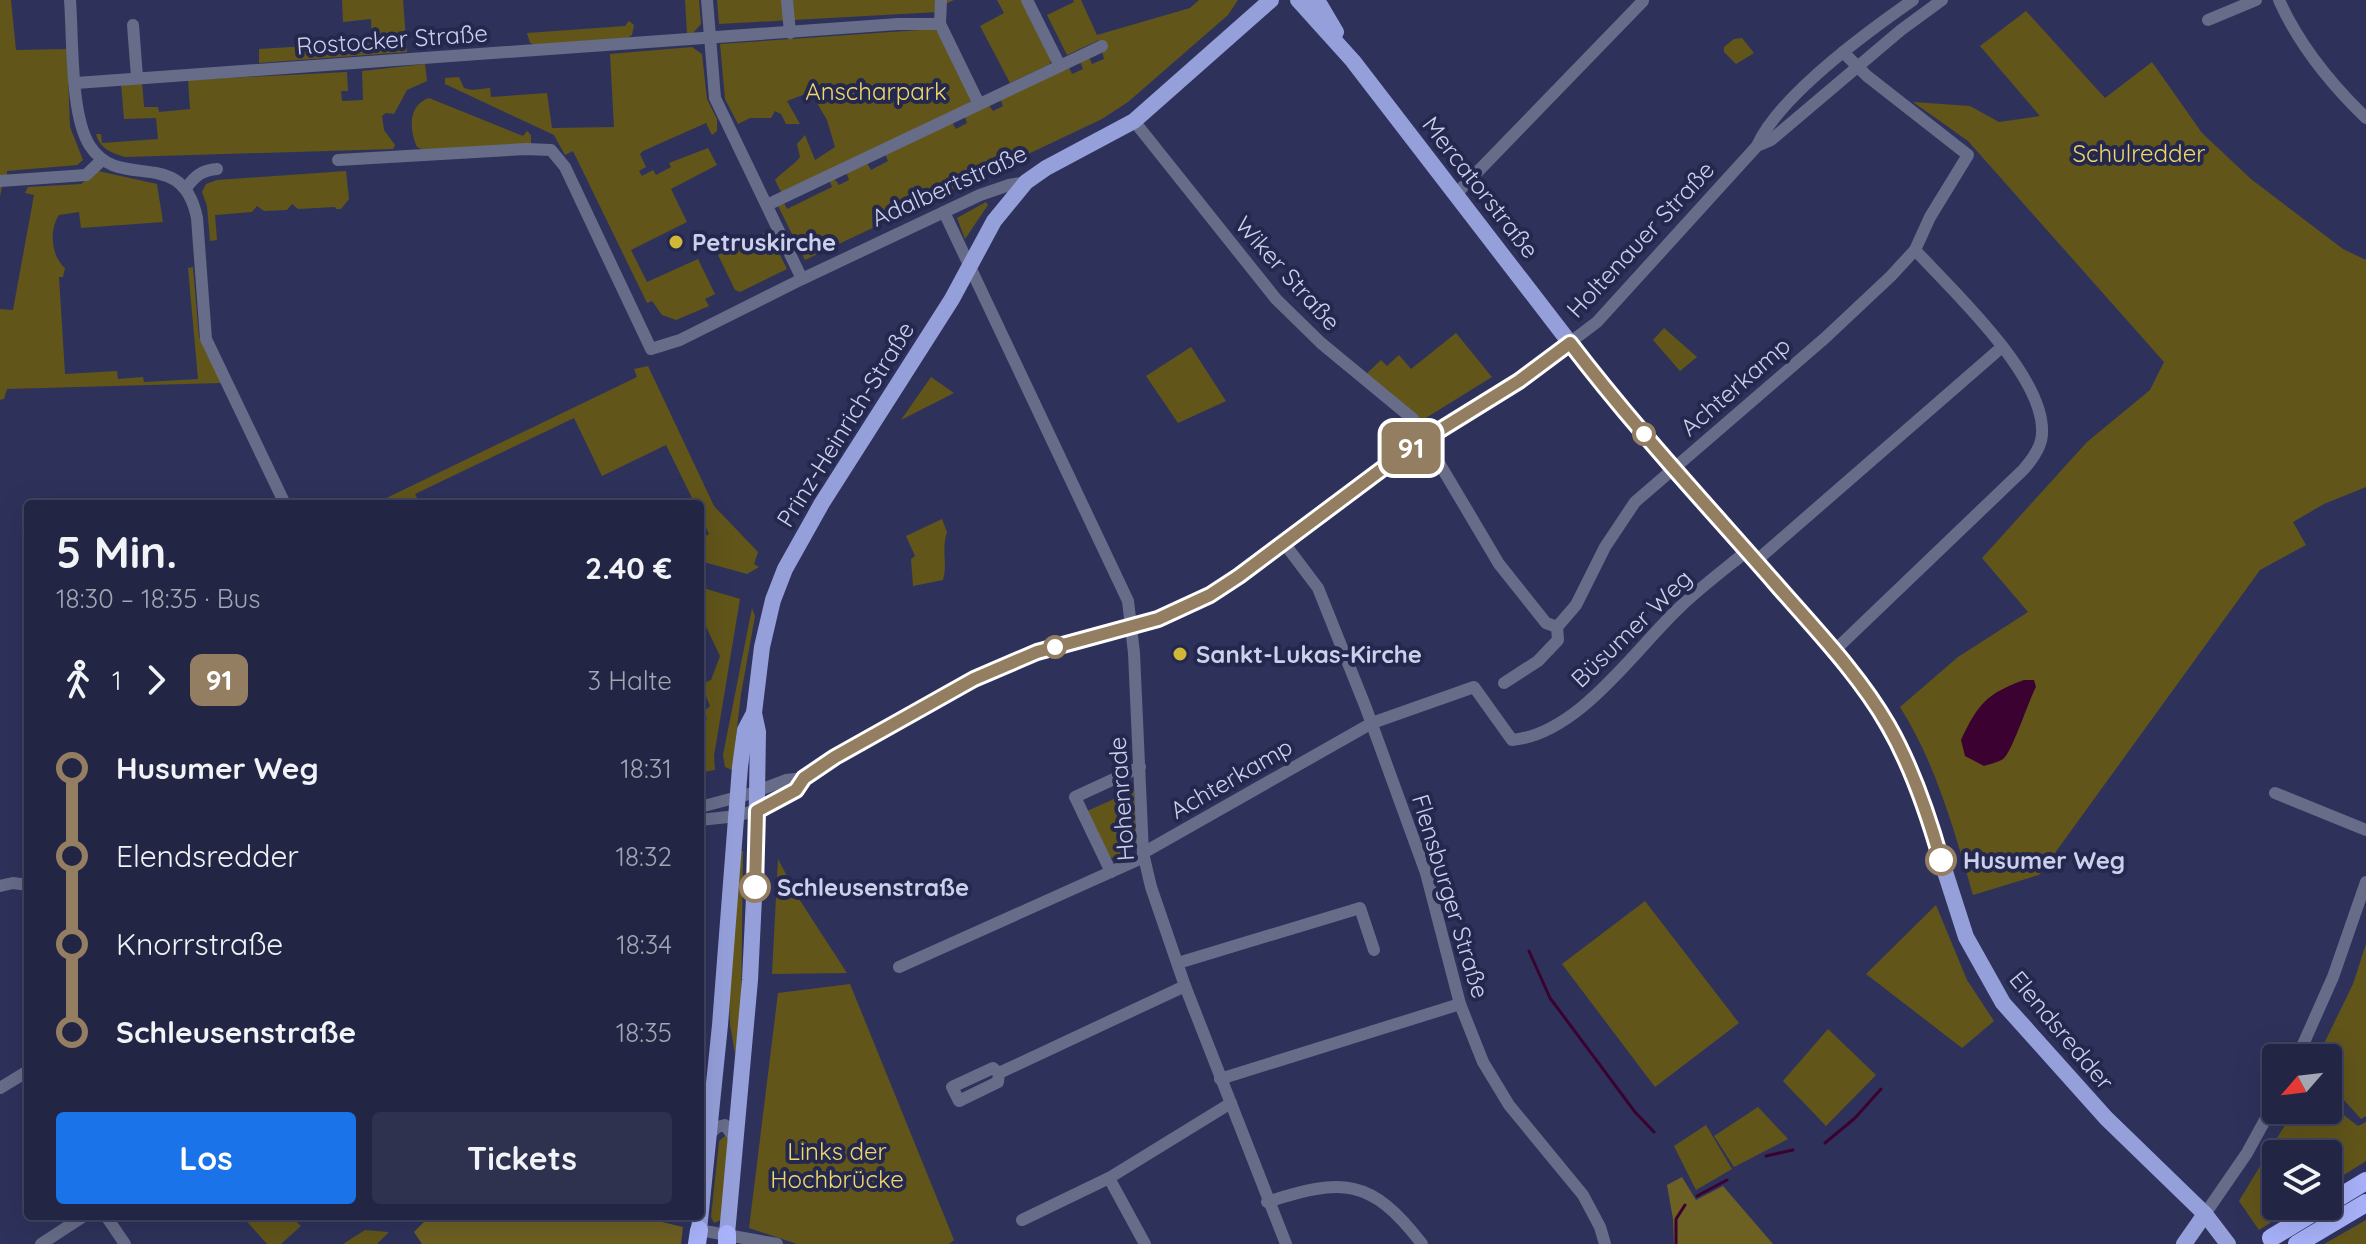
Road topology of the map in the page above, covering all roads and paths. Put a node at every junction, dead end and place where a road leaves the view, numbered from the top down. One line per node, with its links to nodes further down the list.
1 (70, 0): 26 (street)
2 (707, 0): 19 (street)
3 (787, 0): 18 (street)
4 (955, 0): 14 (street)
5 (1027, 0): 23 (street)
6 (1271, 0): 29 (main road, Adalbertstraße)
7 (1298, 0): 22 (main road, Mercatorstraße)
8 (1317, 0): 22 (main road, Mercatorstraße)
9 (1913, 0): 21 (street, Holtenauer Straße)
10 (1942, 0): 24 (street, Holtenauer Straße)
11 (2256, 0): 15 (street)
12 (2279, 0): 28 (street)
13 (1643, 1): 37 (street)
14 (941, 3): 16 (street)
15 (2208, 20)
16 (940, 24): 18 (street, Rostocker Straße); 27 (street)
17 (133, 25): 25 (street)
18 (790, 33): 19 (street, Rostocker Straße)
19 (710, 38): 25 (street, Rostocker Straße); 39 (street)
20 (1102, 46): 23 (street)
21 (1843, 52): 24 (street); 30 (street, Holtenauer Straße)
22 (1353, 61): 37 (main road, Mercatorstraße)
23 (1060, 66): 27 (street)
24 (1856, 67): 30 (street, Holtenauer Straße); 41 (street, Achterkamp)
25 (137, 77): 26 (street, Rostocker Straße)
26 (76, 83): 31 (street)
27 (979, 104): 39 (street)
28 (2366, 118)
29 (1134, 121): 35 (main road, Adalbertstraße); 46 (street, Wiker Straße)
30 (1757, 146): 44 (street, Holtenauer Straße)
31 (102, 160): 34 (street); 36 (street)
32 (338, 160): 43 (street, Adalbertstraße)
33 (217, 169): 36 (street)
34 (2, 181): 38 (street)
35 (1026, 182): 40 (street, Adalbertstraße); 42 (main road, Prinz-Heinrich-Straße)
36 (187, 187): 48 (street)
37 (1456, 194): 44 (main road, Mercatorstraße)
38 (0, 197)
39 (767, 205): 43 (street)
40 (944, 212): 42 (street, Hohenrade); 43 (street, Adalbertstraße)
41 (1915, 250): 45 (street); 47 (street, Achterkamp)
42 (969, 264): 51 (street, Hohenrade); 56 (main road, Prinz-Heinrich-Straße)
43 (802, 279)
44 (1570, 343): 46 (street, Holtenauer Straße); 47 (main road, Elendsredder)
45 (2002, 347): 50 (street, Büsumer Weg); 53 (street)
46 (1425, 438): 49 (street, Holtenauer Straße); 52 (street, Wiker Straße)
47 (1672, 468): 50 (main road, Elendsredder); 52 (street, Achterkamp)
48 (283, 500)
49 (1284, 543): 51 (street, Holtenauer Straße); 57 (street, Flensburger Straße)
50 (1752, 556): 53 (main road, Elendsredder); 55 (street, Büsumer Weg)
51 (1131, 627): 58 (street, Hohenrade); 59 (street, Holtenauer Straße)
52 (1557, 627): 54 (street, Achterkamp)
53 (1834, 651): 93 (main road, Elendsredder)
54 (1504, 683)
55 (1474, 687): 57 (street, Achterkamp)
56 (754, 713): 60 (main road, Prinz-Heinrich-Straße); 62 (main road, Prinz-Heinrich-Straße)
57 (1372, 723): 68 (street, Achterkamp); 77 (street, Flensburger Straße)
58 (1140, 767): 68 (street, Hohenrade); 69 (street)
59 (804, 778): 60 (street, Holtenauer Straße); 64 (street, Holtenauer Straße)
60 (757, 791): 62 (street, Holtenauer Straße); 64 (main road, Prinz-Heinrich-Straße)
61 (2275, 793): 67 (street)
62 (738, 797): 63 (street); 65 (main road, Prinz-Heinrich-Straße)
63 (704, 806)
64 (757, 811): 65 (street, Holtenauer Straße); 86 (main road, Prinz-Heinrich-Straße)
65 (737, 816): 66 (street); 85 (main road, Prinz-Heinrich-Straße)
66 (704, 820)
67 (2366, 830)
68 (1143, 855): 69 (street, Achterkamp); 74 (street, Hohenrade)
69 (1111, 872): 75 (street, Achterkamp)
70 (2366, 882): 78 (street)
71 (24, 884): 72 (street)
72 (0, 886)
73 (1374, 950): 74 (street)
74 (1178, 963): 76 (street, Hohenrade)
75 (899, 967)
76 (1185, 986): 80 (street); 81 (street, Hohenrade)
77 (1460, 1004): 81 (street); 107 (street, Flensburger Straße)
78 (2303, 1044)
79 (24, 1073): 82 (street)
80 (999, 1073)
81 (1220, 1079): 83 (street, Hohenrade)
82 (0, 1088)
83 (1231, 1103): 87 (street); 91 (street, Hohenrade)
84 (2263, 1124): 93 (street)
85 (709, 1135): 86 (street); 88 (main road, Prinz-Heinrich-Straße)
86 (735, 1139): 100 (main road, Prinz-Heinrich-Straße)
87 (1109, 1178): 96 (street); 104 (street)
88 (704, 1181)
89 (2366, 1181): 90 (highway)
90 (2342, 1195)
91 (1267, 1202): 105 (street, Hohenrade); 106 (street)
92 (2366, 1203): 110 (highway)
93 (2205, 1214): 108 (main road); 109 (main road, Elendsredder)
94 (78, 1220): 101 (street)
95 (109, 1220): 102 (street)
96 (1022, 1220)
97 (2301, 1220): 99 (highway)
98 (698, 1237): 100 (street)
99 (2271, 1238)
100 (727, 1239): 103 (street)
101 (41, 1244)
102 (125, 1244)
103 (777, 1244)
104 (1145, 1244)
105 (1286, 1244)
106 (1422, 1244)
107 (1605, 1244)
108 (2184, 1244)
109 (2228, 1244)
110 (2297, 1244)

